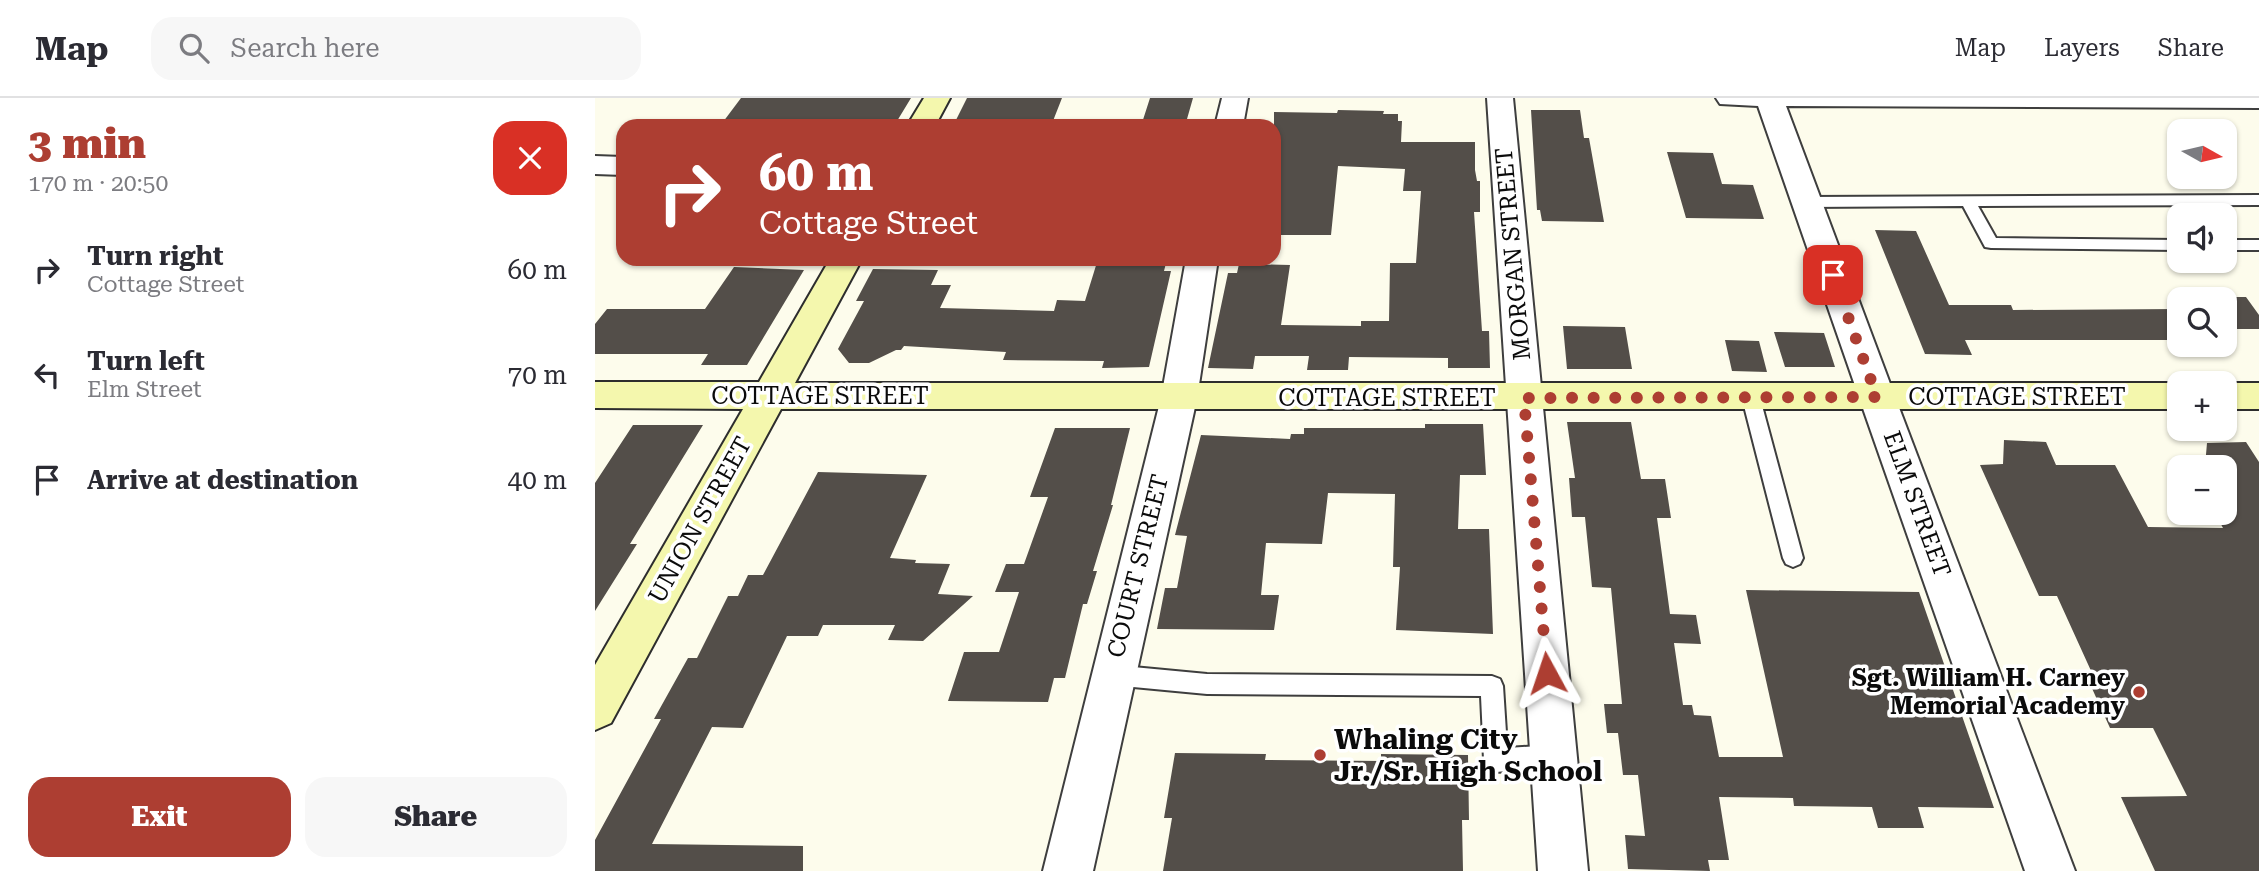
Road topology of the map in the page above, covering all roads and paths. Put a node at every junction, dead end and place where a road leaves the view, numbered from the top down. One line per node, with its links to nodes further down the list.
1 (937, 98): 8 (main road)
2 (1235, 98): 9 (street)
3 (1500, 98): 27 (street, MORGAN STREET)
4 (1729, 98): 5 (street)
5 (1769, 98): 6 (street); 14 (street, ELM STREET)
6 (2006, 99): 7 (street)
7 (2259, 100)
8 (925, 119)
9 (1230, 119)
10 (595, 165): 11 (street)
11 (616, 166)
12 (2259, 200): 13 (lane)
13 (1968, 201): 14 (lane); 15 (lane)
14 (1806, 202): 25 (street, ELM STREET)
15 (2167, 245)
16 (2237, 245): 17 (lane)
17 (2259, 245)
18 (842, 266): 21 (main road, UNION STREET)
19 (1201, 266): 26 (street, COURT STREET)
20 (595, 395): 21 (main road, COTTAGE STREET)
21 (770, 395): 26 (main road, COTTAGE STREET); 31 (main road, UNION STREET)
22 (2167, 396): 25 (main road, COTTAGE STREET)
23 (2237, 396): 24 (main road)
24 (2259, 396)
25 (1877, 397): 28 (main road, COTTAGE STREET); 35 (street, ELM STREET)
26 (1179, 398): 27 (main road, COTTAGE STREET); 30 (street, COURT STREET)
27 (1524, 398): 28 (main road, COTTAGE STREET); 32 (street, MORGAN STREET)
28 (1751, 398): 29 (lane)
29 (1793, 558)
30 (1112, 675): 32 (lane); 33 (street, COURT STREET)
31 (595, 708)
32 (1553, 756): 34 (street, MORGAN STREET)
33 (1067, 871)
34 (1563, 871)
35 (2050, 871)

